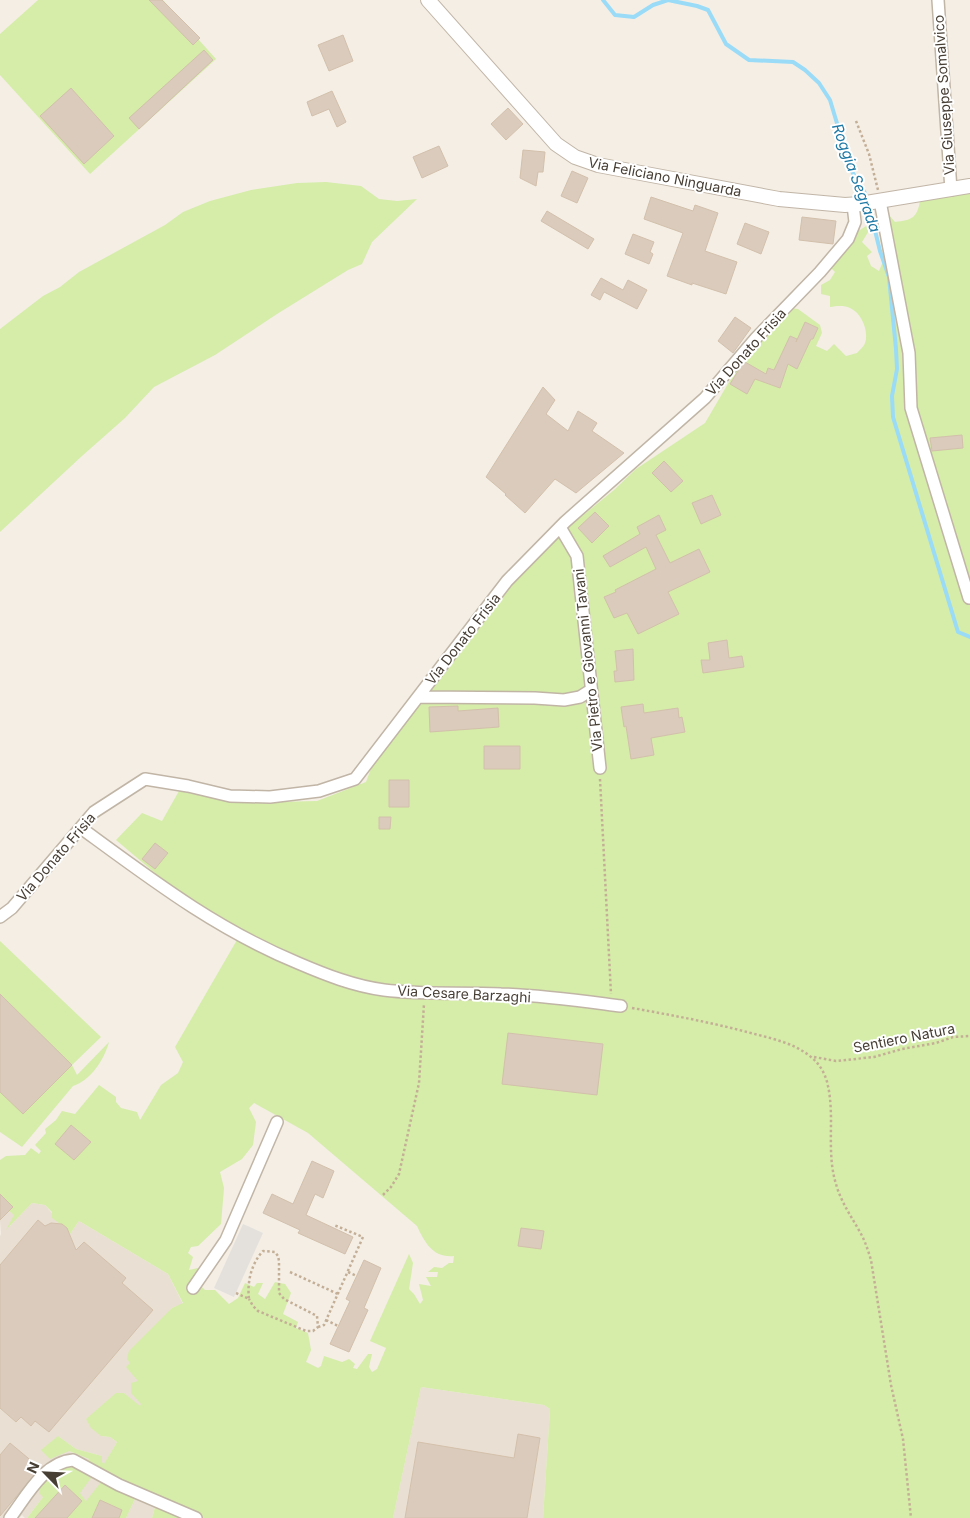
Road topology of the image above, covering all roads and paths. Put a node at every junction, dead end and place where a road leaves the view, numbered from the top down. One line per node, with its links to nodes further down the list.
1 (428, 0): 7 (street, Via Feliciano Ninguarda)
2 (938, 0): 5 (street, Via Giuseppe Somalvico)
3 (856, 121): 6 (path)
4 (970, 186): 5 (street, Via Feliciano Ninguarda)
5 (951, 190): 6 (street, Via Feliciano Ninguarda)
6 (878, 201): 7 (street, Via Feliciano Ninguarda); 9 (street)
7 (856, 205): 8 (street, Via Donato Frisia)
8 (560, 528): 10 (street, Via Pietro e Giovanni Tavani); 11 (street, Via Donato Frisia)
9 (969, 598)
10 (591, 690): 11 (street); 12 (street, Via Pietro e Giovanni Tavani)
11 (418, 697): 13 (street, Via Donato Frisia)
12 (600, 768): 16 (path)
13 (81, 828): 14 (street, Via Donato Frisia); 15 (street, Via Cesare Barzaghi)
14 (0, 917)
15 (425, 994): 16 (street, Via Cesare Barzaghi); 20 (path)
16 (616, 1006): 18 (path)
17 (970, 1036): 18 (path, Sentiero Natura)
18 (812, 1057): 34 (path)
19 (277, 1122): 25 (street)
20 (383, 1195)
21 (334, 1225): 23 (path)
22 (290, 1272): 27 (path)
23 (348, 1272): 24 (path); 27 (path)
24 (357, 1276)
25 (193, 1288)
26 (236, 1293): 28 (path)
27 (338, 1294): 29 (path)
28 (249, 1299): 31 (path); 31 (path)
29 (326, 1320): 30 (path); 31 (path)
30 (338, 1326)
31 (318, 1327)
32 (10, 1518): 33 (street)
33 (196, 1518)
34 (911, 1518)

